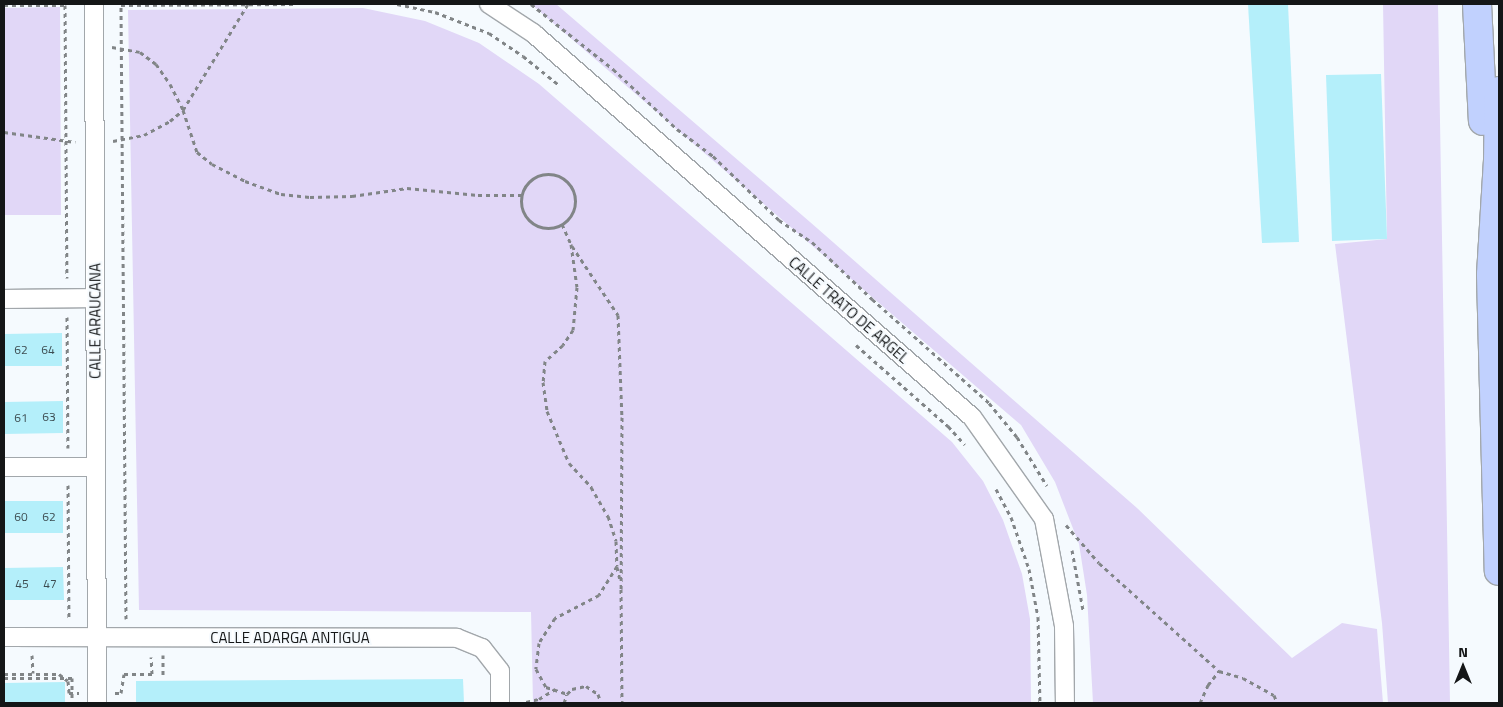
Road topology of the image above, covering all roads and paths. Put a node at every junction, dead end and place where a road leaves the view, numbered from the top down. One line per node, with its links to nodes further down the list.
1 (94, 4): 8 (street, CALLE ARAUCANA)
2 (163, 4): 3 (path); 10 (path)
3 (248, 4): 4 (path); 13 (path)
4 (295, 4)
5 (397, 4): 11 (path)
6 (489, 4): 47 (street, CALLE TRATO DE ARGEL)
7 (1477, 4): 20 (highway)
8 (94, 46): 9 (path); 10 (path); 16 (street, CALLE ARAUCANA)
9 (65, 47)
10 (122, 48): 13 (path); 15 (path)
11 (564, 89)
12 (1499, 91): 20 (highway)
13 (183, 110): 15 (path); 17 (path)
14 (4, 132): 16 (path)
15 (122, 139): 16 (path); 32 (path)
16 (94, 145): 21 (street, CALLE ARAUCANA)
17 (521, 195): 18 (path); 18 (path)
18 (562, 224): 19 (path)
19 (571, 244): 29 (path); 31 (path)
20 (1491, 275): 30 (highway)
21 (94, 298): 22 (street); 26 (street, CALLE ARAUCANA)
22 (4, 299)
23 (853, 342): 24 (path)
24 (967, 447)
25 (4, 467): 26 (street)
26 (95, 467): 34 (street, CALLE ARAUCANA)
27 (995, 486): 46 (path)
28 (1064, 522): 35 (path)
29 (616, 566): 31 (path); 37 (path)
30 (1499, 571)
31 (621, 589): 45 (path)
32 (134, 619)
33 (4, 638): 34 (street, CALLE ADARGA ANTIGUA)
34 (96, 638): 41 (street, CALLE ARAUCANA); 42 (street, CALLE ADARGA ANTIGUA)
35 (1219, 671): 48 (path); 49 (path)
36 (4, 678): 39 (path)
37 (556, 689): 38 (path); 40 (path)
38 (567, 694): 43 (path); 44 (path)
39 (72, 700)
40 (526, 702)
41 (97, 703)
42 (500, 703)
43 (564, 703)
44 (601, 703)
45 (622, 703)
46 (1040, 703)
47 (1065, 703)
48 (1200, 703)
49 (1277, 703)

